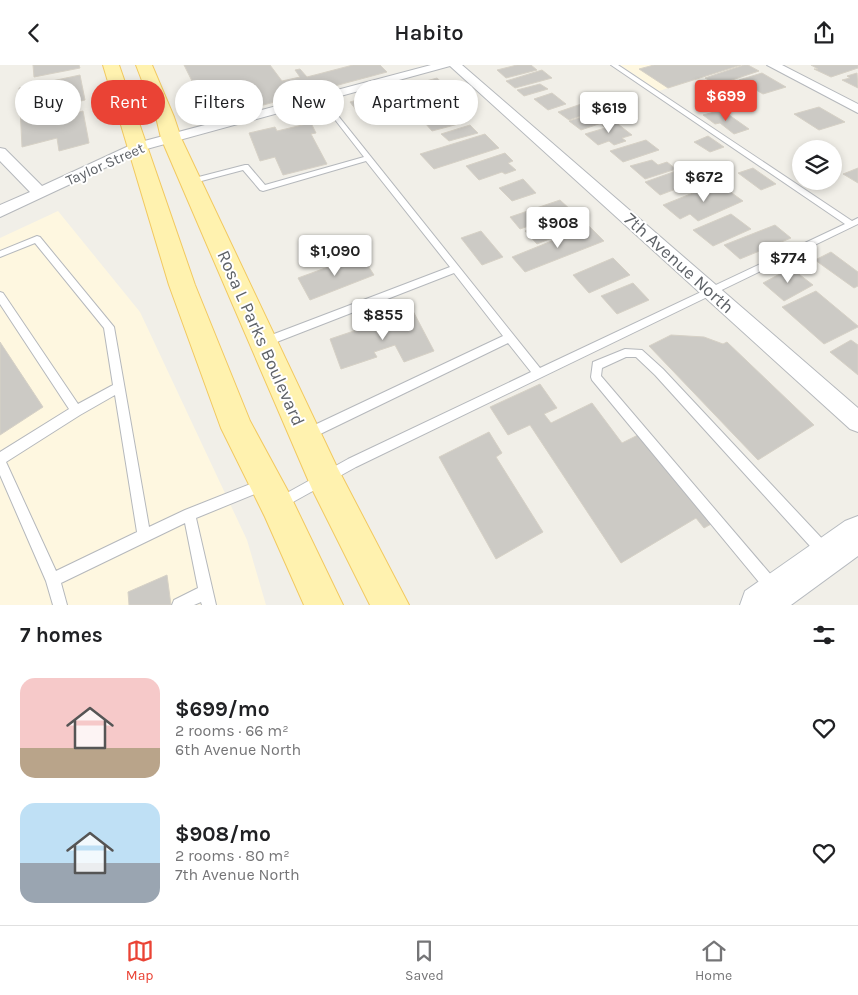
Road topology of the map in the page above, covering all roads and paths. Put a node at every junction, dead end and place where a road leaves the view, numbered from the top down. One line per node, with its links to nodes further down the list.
1 (111, 65): 12 (main road)
2 (144, 65): 11 (main road, Rosa L Parks Boulevard)
3 (445, 65): 7 (street, Taylor Street)
4 (455, 65): 21 (street, 7th Avenue North)
5 (614, 65): 18 (lane)
6 (773, 65): 8 (street)
7 (344, 92)
8 (858, 109)
9 (273, 111): 11 (street, Taylor Street)
10 (342, 125): 14 (lane)
11 (171, 139): 12 (street, Taylor Street); 15 (main road, Rosa L Parks Boulevard)
12 (138, 147): 16 (street, Taylor Street); 32 (main road)
13 (0, 153): 16 (street)
14 (368, 158): 15 (lane); 20 (lane)
15 (190, 182): 24 (main road, Rosa L Parks Boulevard)
16 (40, 193): 17 (street, Taylor Street)
17 (0, 211)
18 (856, 223): 21 (lane)
19 (0, 254): 26 (lane)
20 (455, 269): 23 (lane); 24 (lane)
21 (710, 291): 25 (lane); 28 (street, 7th Avenue North)
22 (0, 296): 27 (lane)
23 (510, 337): 25 (lane); 29 (lane)
24 (263, 343): 29 (main road, Rosa L Parks Boulevard)
25 (538, 373): 31 (lane)
26 (119, 387): 27 (lane); 35 (lane)
27 (76, 411): 30 (lane)
28 (858, 422)
29 (305, 436): 31 (main road, Rosa L Parks Boulevard)
30 (0, 460): 37 (lane)
31 (324, 477): 32 (lane); 43 (main road, Rosa L Parks Boulevard)
32 (271, 494): 33 (lane); 42 (main road)
33 (189, 514): 35 (lane); 38 (lane)
34 (858, 534): 36 (street)
35 (144, 536): 37 (lane)
36 (828, 555): 39 (street); 39 (lane)
37 (53, 580): 40 (lane)
38 (208, 599): 41 (lane)
39 (768, 599)
40 (60, 605)
41 (179, 605)
42 (324, 605)
43 (390, 605)

